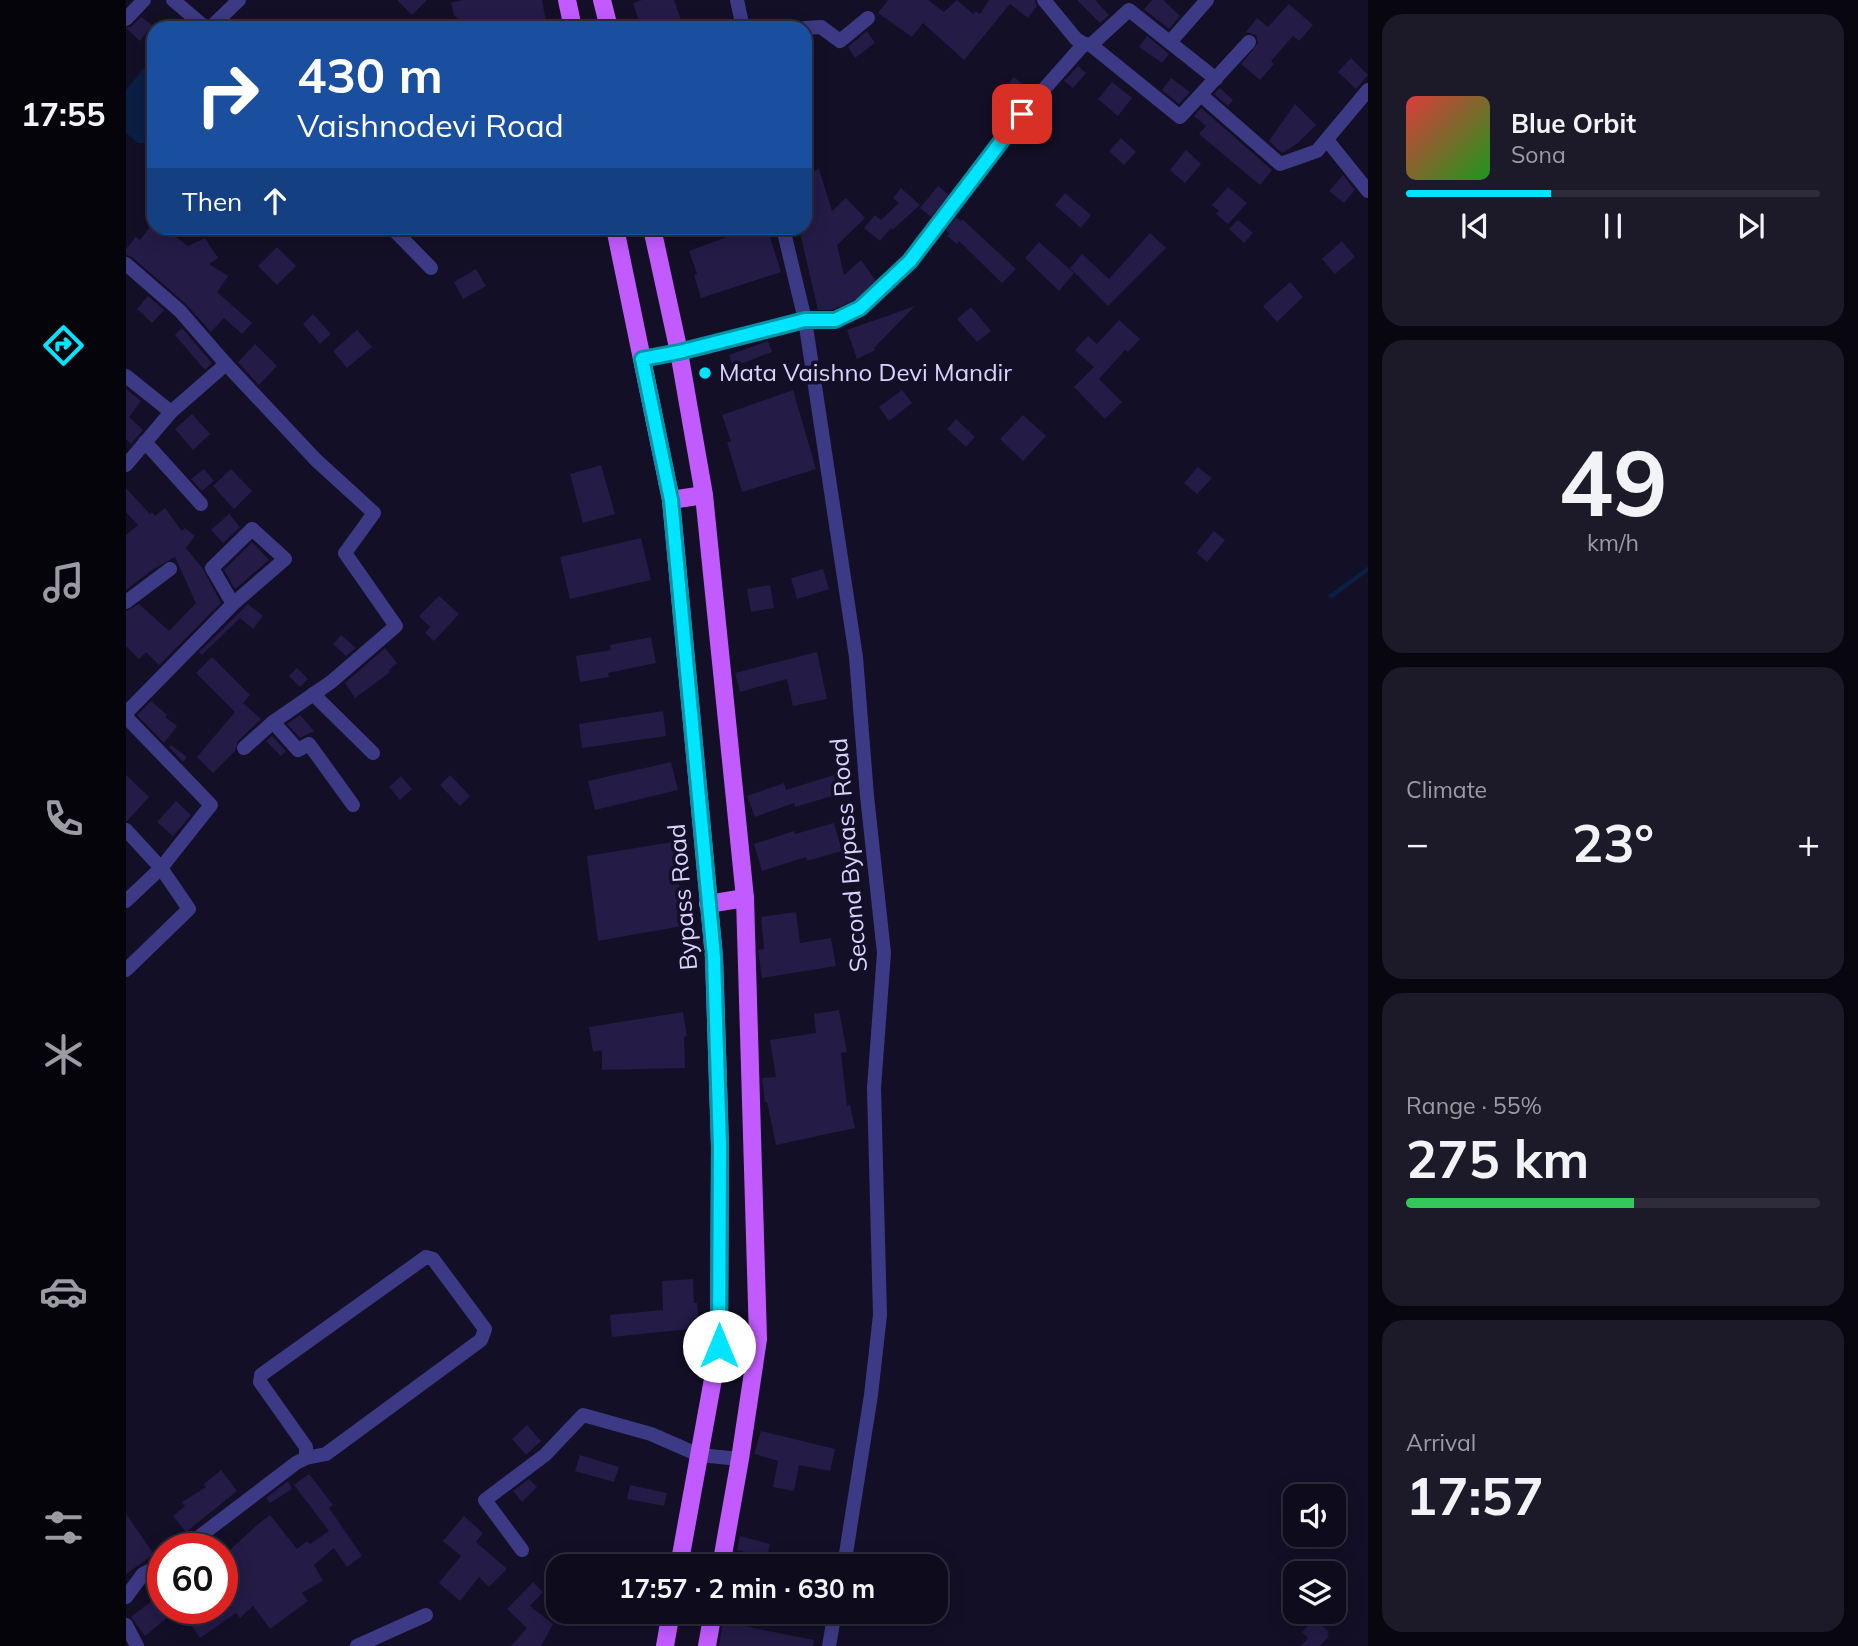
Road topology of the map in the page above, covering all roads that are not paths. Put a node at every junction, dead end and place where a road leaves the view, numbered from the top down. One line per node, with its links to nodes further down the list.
1 (144, 0): 10 (street)
2 (173, 0): 11 (street)
3 (239, 0): 12 (street)
4 (568, 0): 13 (main road)
5 (602, 0): 14 (main road)
6 (737, 0): 15 (street)
7 (1044, 0): 19 (street)
8 (1207, 0): 17 (street)
9 (868, 18): 16 (street)
10 (126, 19)
11 (199, 21)
12 (216, 21)
13 (572, 21)
14 (607, 21)
15 (742, 21)
16 (812, 28)
17 (1170, 42): 19 (street); 20 (street)
18 (1249, 43): 20 (street)
19 (1088, 45): 22 (street); 31 (street)
20 (1216, 79): 22 (street)
21 (1368, 90): 23 (street)
22 (1201, 95): 23 (street)
23 (1327, 140): 24 (street)
24 (1368, 191)
25 (399, 235): 30 (street)
26 (616, 235): 33 (main road, Bypass Road)
27 (654, 235): 32 (main road)
28 (785, 235): 31 (street, Second Bypass Road)
29 (126, 264): 34 (street)
30 (431, 268)
31 (805, 320): 32 (street); 64 (street, Second Bypass Road)
32 (679, 352): 33 (street); 39 (main road)
33 (642, 359): 40 (main road, Bypass Road)
34 (226, 364): 36 (street); 45 (street)
35 (126, 376): 36 (street)
36 (170, 412): 37 (street)
37 (145, 442): 38 (street); 41 (street)
38 (126, 465)
39 (704, 495): 40 (main road); 53 (main road)
40 (671, 500): 55 (main road, Bypass Road)
41 (201, 504)
42 (170, 569): 43 (street)
43 (126, 602)
44 (233, 604): 44 (street); 46 (street)
45 (313, 694): 47 (street); 49 (street)
46 (126, 715): 52 (street)
47 (273, 722): 48 (street); 50 (street)
48 (244, 748)
49 (373, 753)
50 (353, 806)
51 (126, 831): 52 (street)
52 (161, 868): 54 (street); 56 (street)
53 (745, 898): 55 (main road); 59 (main road)
54 (126, 901)
55 (708, 904): 57 (main road, Bypass Road)
56 (126, 970)
57 (699, 1455): 59 (street); 61 (street); 62 (main road, Bypass Road)
58 (306, 1458): 58 (street); 60 (street)
59 (740, 1460): 63 (main road)
60 (204, 1533)
61 (522, 1550)
62 (681, 1554)
63 (723, 1554)
64 (846, 1554)
65 (147, 1572): 66 (street)
66 (126, 1597)
67 (426, 1615): 73 (street)
68 (669, 1624): 74 (main road)
69 (711, 1624): 75 (main road)
70 (833, 1624): 76 (street)
71 (126, 1625): 72 (street)
72 (137, 1646)
73 (357, 1646)
74 (665, 1646)
75 (707, 1646)
76 (829, 1646)

